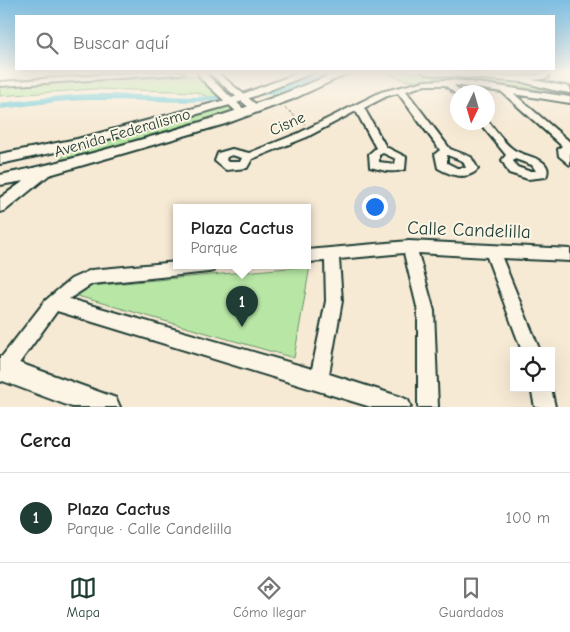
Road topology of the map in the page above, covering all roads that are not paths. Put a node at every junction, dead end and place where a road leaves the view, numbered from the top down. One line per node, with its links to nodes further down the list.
1 (227, 91): 8 (street)
2 (232, 91): 8 (street)
3 (262, 91): 8 (street, Avenida Federalismo)
4 (301, 91): 11 (street, Avenida Federalismo)
5 (395, 91): 10 (street, Cisne)
6 (401, 91): 16 (street)
7 (506, 91): 9 (street, Cisne); 14 (street)
8 (239, 100): 11 (street); 11 (street); 13 (street, Avenida Federalismo)
9 (570, 100)
10 (358, 106): 15 (street); 19 (street, Cisne)
11 (250, 111): 22 (street, Avenida Federalismo)
12 (490, 130): 18 (street)
13 (78, 143): 17 (street, Avenida Federalismo); 22 (street, Avenida Federalismo)
14 (569, 147): 21 (street)
15 (382, 149)
16 (446, 151)
17 (32, 153): 20 (street, Avenida Federalismo); 23 (street, Avenida Federalismo)
18 (513, 155)
19 (248, 157)
20 (0, 159)
21 (570, 160)
22 (47, 171): 23 (street, Avenida Federalismo); 24 (street, Avenida Federalismo)
23 (1, 181)
24 (0, 206)
25 (409, 246): 26 (street, Calle Candelilla); 27 (street, Calle Candelilla); 38 (street)
26 (492, 250): 28 (street, Calle Candelilla); 32 (street)
27 (332, 254): 29 (street, Calle Candelilla); 34 (street)
28 (570, 255)
29 (311, 256)
30 (177, 269): 31 (street)
31 (55, 303): 33 (street); 34 (street)
32 (529, 347)
33 (1, 370): 36 (street)
34 (320, 380): 37 (street)
35 (542, 392): 39 (street)
36 (107, 407)
37 (401, 407)
38 (428, 407)
39 (545, 407)

